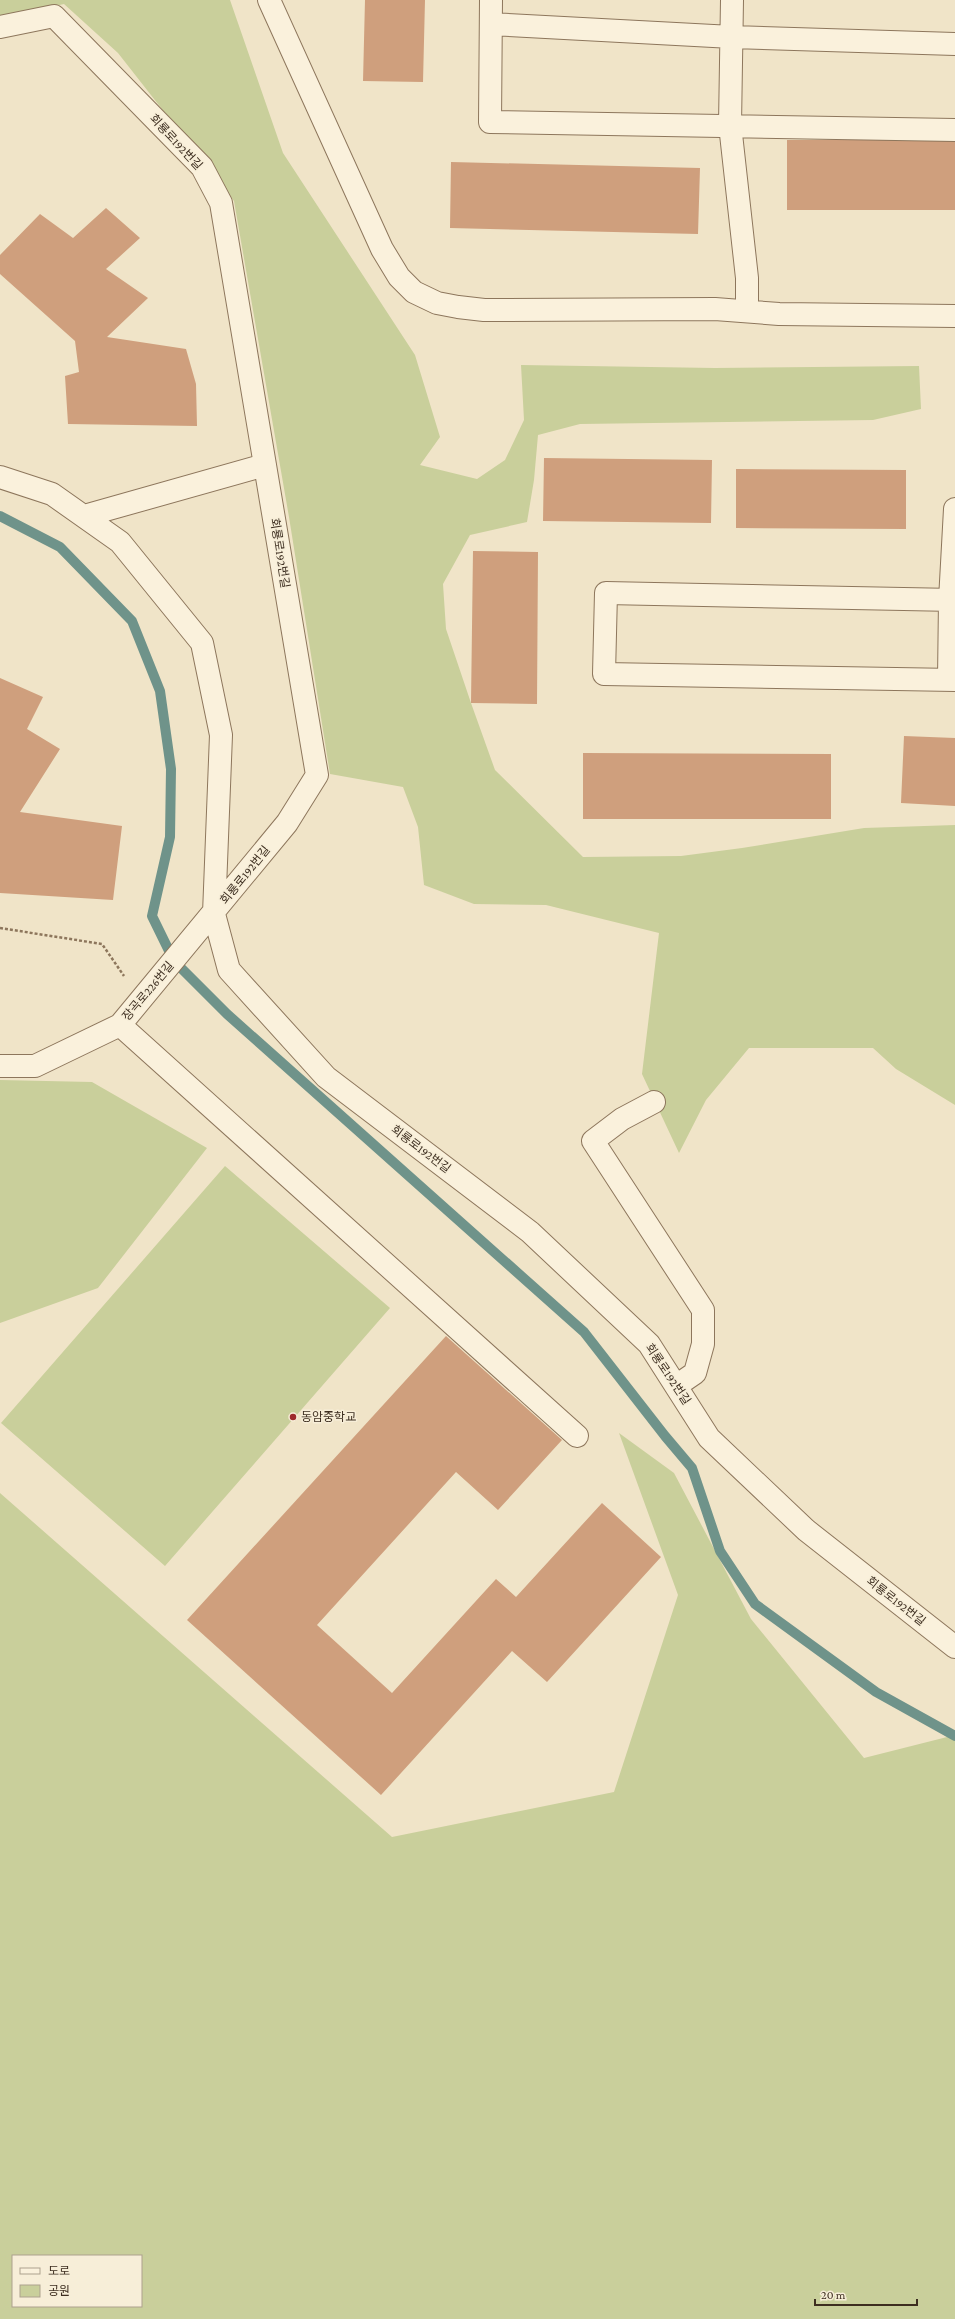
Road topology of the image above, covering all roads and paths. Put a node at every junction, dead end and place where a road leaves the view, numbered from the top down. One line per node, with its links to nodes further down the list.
1 (269, 0): 10 (street)
2 (491, 0): 4 (street)
3 (732, 0): 6 (street)
4 (491, 24): 6 (street); 8 (street)
5 (0, 28): 12 (street, 회룡로192번길)
6 (732, 37): 7 (street); 8 (street)
7 (955, 44)
8 (730, 125): 9 (street); 10 (street)
9 (955, 130)
10 (747, 311): 11 (street)
11 (955, 316)
12 (265, 465): 15 (street); 18 (street, 회룡로192번길)
13 (0, 478): 15 (street)
14 (955, 510): 16 (street)
15 (84, 516): 18 (street)
16 (952, 600): 17 (street); 17 (street)
17 (952, 680)
18 (208, 921): 20 (street, 장곡로226번길); 23 (street, 회룡로192번길)
19 (0, 928): 20 (path)
20 (130, 1013): 21 (street, 장곡로226번길); 24 (street)
21 (0, 1066)
22 (654, 1102): 23 (street)
23 (676, 1386): 25 (street, 회룡로192번길)
24 (577, 1436)
25 (955, 1647)

